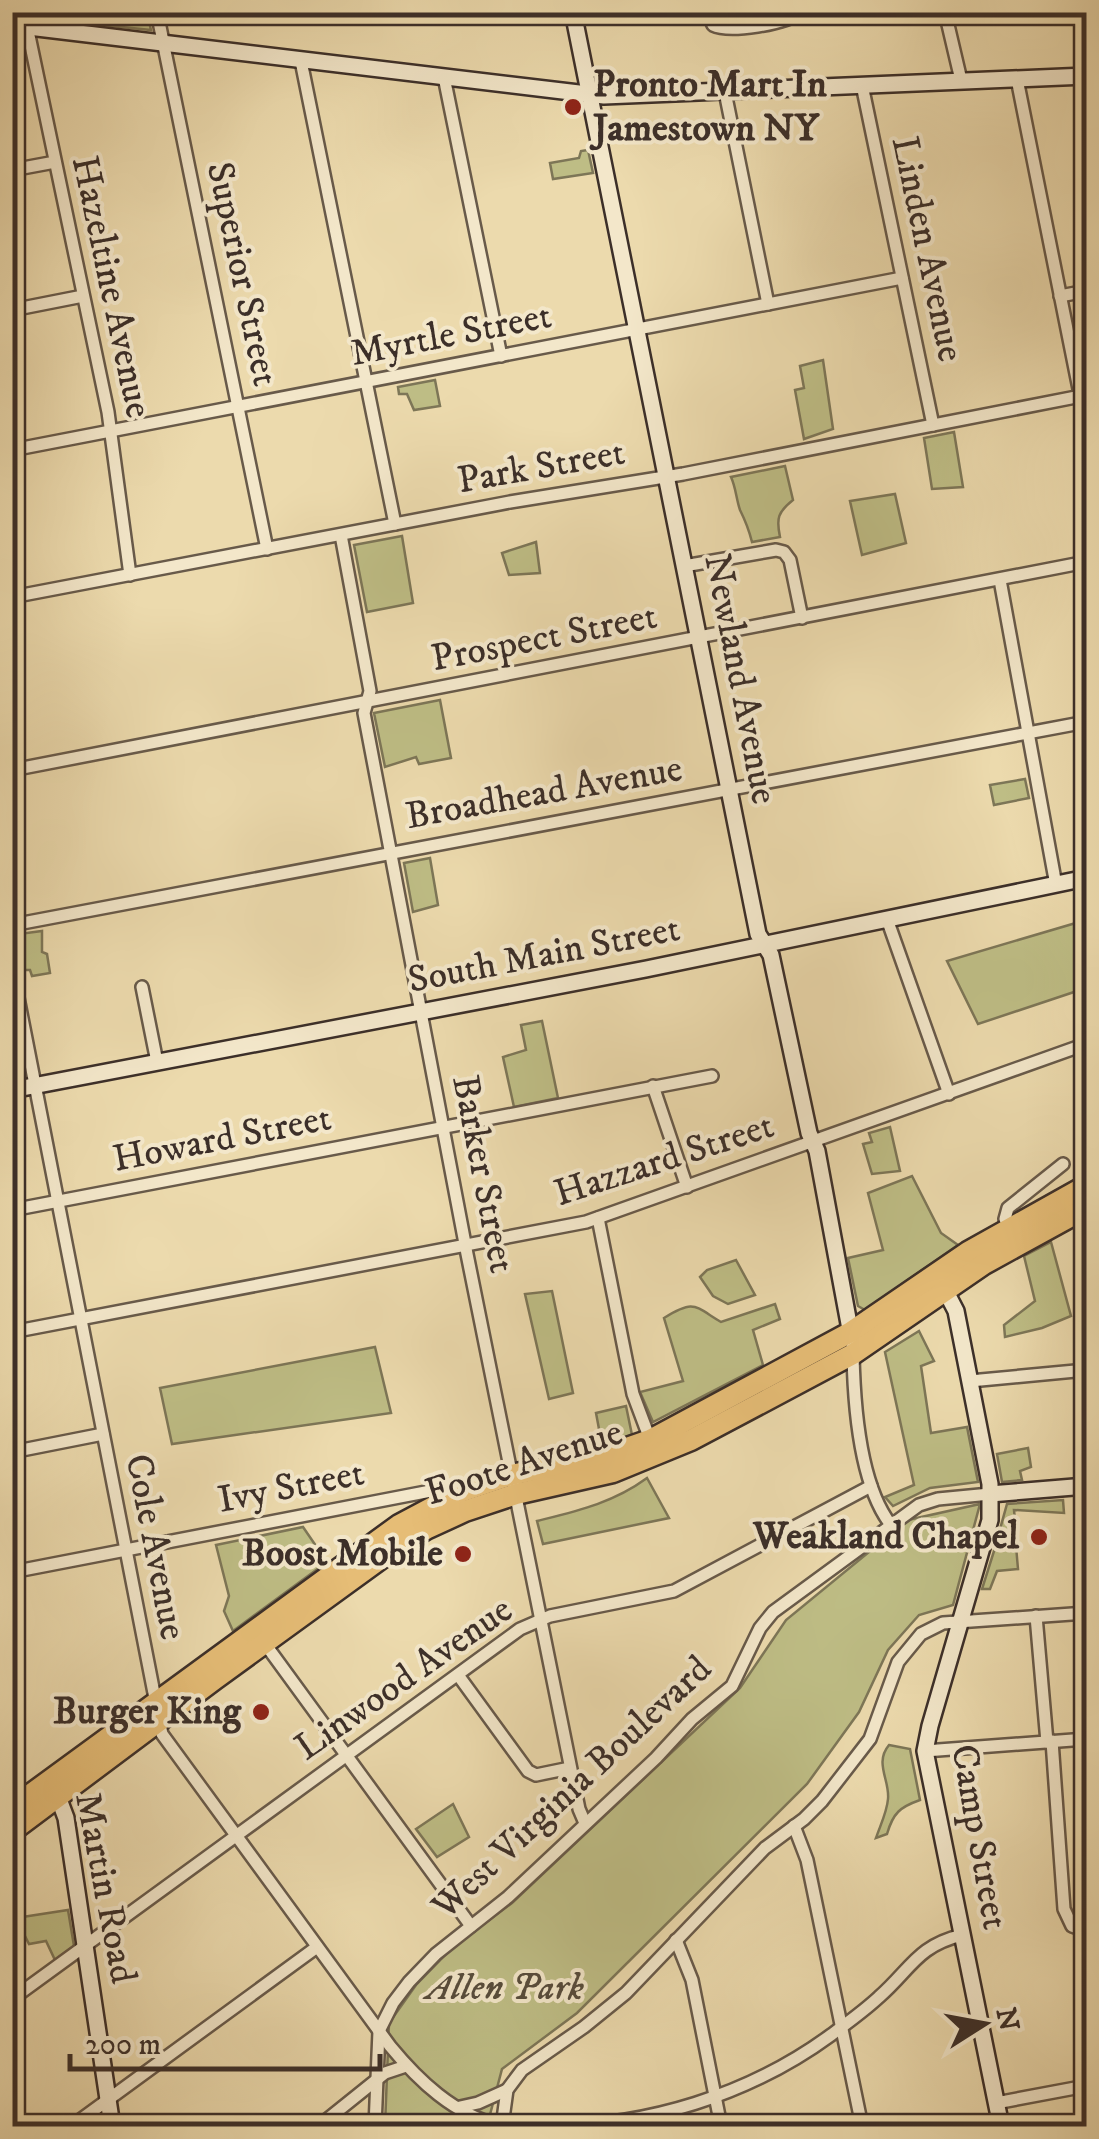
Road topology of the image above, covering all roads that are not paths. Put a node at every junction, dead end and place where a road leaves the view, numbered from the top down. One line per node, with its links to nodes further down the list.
1 (70, 12): 8 (street)
2 (157, 12): 9 (street, Superior Street)
3 (573, 12): 17 (street, Newland Avenue)
4 (800, 12): 6 (street)
5 (945, 12): 14 (street)
6 (708, 16)
7 (21, 22): 8 (street); 18 (street, Hazeltine Avenue)
8 (65, 32): 9 (street)
9 (163, 44): 10 (street); 30 (street, Superior Street)
10 (301, 61): 12 (street); 28 (street)
11 (1086, 76): 13 (street)
12 (444, 78): 17 (street); 27 (street)
13 (1017, 79): 14 (street); 23 (street)
14 (961, 80): 15 (street)
15 (862, 84): 16 (street); 20 (street, Linden Avenue)
16 (724, 92): 17 (street); 24 (street)
17 (588, 95): 26 (street, Newland Avenue)
18 (55, 162): 19 (street); 22 (street, Hazeltine Avenue)
19 (12, 170)
20 (902, 278): 24 (street, Myrtle Street); 32 (street, Linden Avenue)
21 (1086, 291): 23 (street)
22 (83, 296): 25 (street); 33 (street, Hazeltine Avenue)
23 (1060, 296): 29 (street)
24 (768, 304): 26 (street, Myrtle Street)
25 (12, 310)
26 (636, 330): 27 (street, Myrtle Street); 35 (street, Newland Avenue)
27 (501, 356): 28 (street, Myrtle Street)
28 (366, 382): 30 (street, Myrtle Street); 36 (street)
29 (1080, 396): 31 (street); 32 (street, Park Street)
30 (239, 406): 33 (street, Myrtle Street); 38 (street, Superior Street)
31 (1086, 424)
32 (933, 425): 35 (street, Park Street)
33 (111, 431): 34 (street, Myrtle Street); 41 (street, Hazeltine Avenue)
34 (12, 450)
35 (666, 476): 36 (street, Park Street); 40 (street, Newland Avenue)
36 (395, 524): 37 (street, Park Street)
37 (342, 535): 38 (street, Park Street); 46 (street, Barker Street)
38 (267, 549): 41 (street, Park Street)
39 (1086, 562): 42 (street, Prospect Street)
40 (684, 566): 44 (street); 45 (street, Newland Avenue)
41 (130, 575): 43 (street, Park Street)
42 (1000, 580): 44 (street, Prospect Street); 48 (street)
43 (12, 596)
44 (802, 618): 45 (street, Prospect Street)
45 (698, 639): 46 (street, Prospect Street); 50 (street, Newland Avenue)
46 (368, 702): 49 (street, Prospect Street); 51 (street, Barker Street)
47 (1086, 722): 48 (street, Broadhead Avenue)
48 (1028, 733): 50 (street, Broadhead Avenue); 53 (street)
49 (12, 770)
50 (730, 789): 51 (street, Broadhead Avenue); 56 (street, Newland Avenue)
51 (392, 851): 55 (street, Broadhead Avenue); 59 (street, Barker Street)
52 (1086, 878): 53 (street, South Main Street)
53 (1056, 885): 54 (street, South Main Street)
54 (887, 919): 56 (street, South Main Street); 66 (street)
55 (12, 925)
56 (765, 945): 59 (street, South Main Street); 68 (street, Newland Avenue)
57 (12, 967): 63 (street, Cole Avenue)
58 (142, 986): 61 (street)
59 (422, 1011): 61 (street, South Main Street); 67 (street, Barker Street)
60 (1086, 1044): 66 (street, Hazzard Street)
61 (157, 1062): 63 (street, South Main Street)
62 (712, 1076): 64 (street, Howard Street)
63 (35, 1086): 65 (street, South Main Street); 72 (street, Cole Avenue)
64 (653, 1086): 67 (street, Howard Street); 71 (street)
65 (12, 1090)
66 (949, 1094): 68 (street, Hazzard Street)
67 (443, 1127): 72 (street, Howard Street); 77 (street, Barker Street)
68 (814, 1142): 71 (street, Hazzard Street); 81 (street, Newland Avenue)
69 (1063, 1164): 76 (street)
70 (1086, 1186): 76 (highway, Foote Avenue)
71 (687, 1188): 75 (street, Hazzard Street)
72 (58, 1202): 74 (street, Howard Street); 79 (street, Cole Avenue)
73 (1086, 1208): 76 (highway, Foote Avenue)
74 (12, 1210)
75 (598, 1218): 77 (street, Hazzard Street); 86 (street)
76 (1014, 1235): 78 (highway, Foote Avenue)
77 (466, 1244): 79 (street, Hazzard Street); 88 (street, Barker Street)
78 (940, 1282): 81 (highway, Foote Avenue); 82 (highway, Foote Avenue); 84 (street, Camp Street)
79 (81, 1319): 80 (street, Hazzard Street); 85 (street, Cole Avenue)
80 (12, 1332)
81 (852, 1332): 82 (street, Newland Avenue); 86 (highway, Foote Avenue)
82 (852, 1354): 86 (highway, Foote Avenue); 89 (street)
83 (1086, 1370): 84 (street)
84 (970, 1381): 92 (street, Camp Street)
85 (102, 1434): 87 (street); 94 (street, Cole Avenue)
86 (654, 1448): 88 (highway, Foote Avenue)
87 (12, 1452)
88 (514, 1485): 91 (highway, Foote Avenue); 98 (street, Barker Street); 100 (highway, Foote Avenue)
89 (870, 1486): 93 (street); 98 (street, Linwood Avenue)
90 (1086, 1486): 92 (street)
91 (463, 1492): 94 (street, Ivy Street); 100 (highway, Foote Avenue)
92 (990, 1494): 93 (street, West Virginia Boulevard); 99 (street, Camp Street)
93 (891, 1525): 110 (street, West Virginia Boulevard)
94 (126, 1550): 95 (street, Ivy Street); 102 (street, Cole Avenue)
95 (12, 1572)
96 (1086, 1612): 97 (street)
97 (1036, 1616): 99 (street); 104 (street)
98 (540, 1620): 101 (street, Linwood Avenue); 107 (street, Barker Street)
99 (961, 1622): 105 (street, Camp Street); 111 (street)
100 (260, 1636): 102 (highway, Foote Avenue); 106 (street)
101 (458, 1675): 106 (street, Linwood Avenue); 107 (street)
102 (156, 1712): 108 (highway, Foote Avenue); 113 (street, Cole Avenue)
103 (1086, 1739): 104 (street)
104 (1049, 1741): 105 (street); 115 (street)
105 (926, 1751): 116 (street, Camp Street)
106 (348, 1755): 113 (street, Linwood Avenue); 114 (street)
107 (570, 1768): 110 (street, Barker Street)
108 (55, 1788): 109 (highway, Foote Avenue); 112 (highway, Foote Avenue); 118 (street, Martin Road)
109 (12, 1808)
110 (585, 1823): 114 (street, West Virginia Boulevard)
111 (794, 1826): 117 (street); 121 (street)
112 (12, 1831)
113 (236, 1836): 118 (street, Linwood Avenue); 119 (street, Cole Avenue)
114 (471, 1926): 122 (street, West Virginia Boulevard)
115 (1086, 1931)
116 (962, 1935): 121 (street); 129 (street, Camp Street)
117 (676, 1940): 126 (street); 127 (street)
118 (86, 1946): 120 (street, Linwood Avenue); 128 (street, Martin Road)
119 (317, 1947): 122 (street, Cole Avenue); 128 (street)
120 (12, 1999)
121 (841, 2027): 127 (street); 139 (street)
122 (380, 2031): 123 (street, Cole Avenue); 124 (street, West Virginia Boulevard)
123 (406, 2066): 124 (street); 130 (street, Cole Avenue)
124 (376, 2080): 135 (street); 136 (street, West Virginia Boulevard)
125 (1086, 2086): 129 (street)
126 (507, 2090): 130 (street); 137 (street)
127 (715, 2096): 137 (street); 138 (street)
128 (108, 2100): 133 (street); 134 (street, Martin Road)
129 (996, 2103): 140 (street, Camp Street)
130 (460, 2107): 137 (street, Cole Avenue)
131 (12, 2114): 132 (street)
132 (22, 2126)
133 (72, 2126)
134 (112, 2126)
135 (320, 2126)
136 (374, 2126)
137 (502, 2126)
138 (721, 2126)
139 (862, 2126)
140 (1001, 2126)

